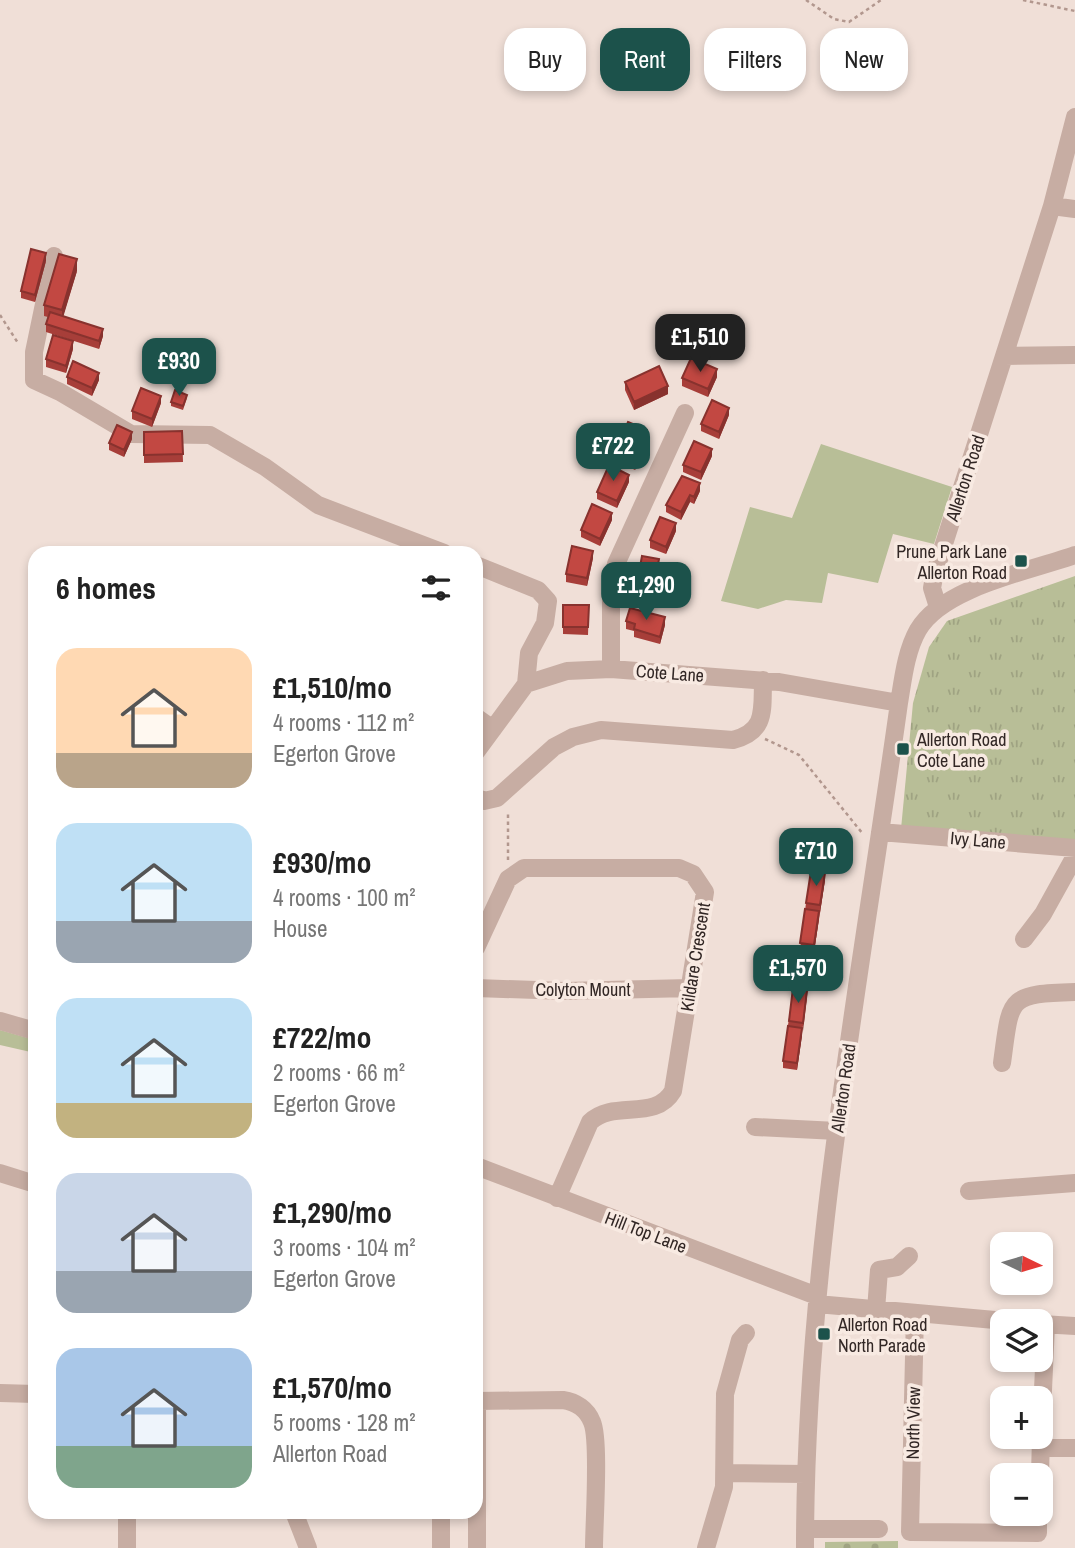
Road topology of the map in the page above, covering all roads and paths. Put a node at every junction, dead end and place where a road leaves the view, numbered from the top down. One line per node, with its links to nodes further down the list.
1 (806, 0): 2 (path)
2 (881, 0)
3 (1023, 0): 4 (path)
4 (1075, 11)
5 (1075, 117): 6 (street, Allerton Road)
6 (1052, 206): 7 (street); 10 (street, Allerton Road)
7 (1075, 209)
8 (54, 256): 12 (street)
9 (0, 315): 12 (path)
10 (1005, 355): 11 (street); 17 (street, Allerton Road)
11 (1075, 355)
12 (34, 366): 14 (street)
13 (685, 413): 18 (street)
14 (426, 546)
15 (1075, 555): 17 (street)
16 (483, 568): 20 (street)
17 (938, 607): 21 (street, Allerton Road)
18 (611, 669): 19 (street, Cote Lane); 20 (street, Cote Lane)
19 (763, 680): 21 (street, Cote Lane); 24 (street)
20 (526, 684): 23 (street)
21 (899, 703): 28 (street, Allerton Road)
22 (483, 722): 23 (street)
23 (493, 729): 25 (street)
24 (752, 733): 26 (street); 30 (path)
25 (483, 743)
26 (509, 786): 27 (street); 32 (path)
27 (483, 800)
28 (880, 832): 29 (street, Ivy Lane); 30 (street, Allerton Road)
29 (1075, 848)
30 (877, 852): 42 (street, Allerton Road)
31 (1075, 856): 34 (street)
32 (508, 879): 33 (street); 36 (street, Kildare Crescent)
33 (483, 933)
34 (1024, 939)
35 (483, 988): 36 (street, Colyton Mount)
36 (690, 988): 48 (street, Kildare Crescent)
37 (1075, 992): 40 (street)
38 (0, 1021): 39 (street)
39 (28, 1029)
40 (1002, 1063)
41 (755, 1127): 42 (street)
42 (837, 1131): 50 (street, Allerton Road)
43 (483, 1169): 48 (street, Hill Top Lane)
44 (0, 1173): 45 (street)
45 (28, 1182)
46 (1075, 1183): 47 (street)
47 (969, 1191)
48 (557, 1198): 50 (street, Hill Top Lane)
49 (909, 1256): 51 (street)
50 (817, 1300): 51 (street, Hill Top Lane); 63 (street, Allerton Road)
51 (876, 1310): 52 (street, Hill Top Lane)
52 (915, 1313): 53 (street, Hill Top Lane); 68 (street, North View)
53 (990, 1320)
54 (1053, 1325): 55 (street)
55 (1075, 1325)
56 (746, 1332): 62 (street)
57 (0, 1393): 58 (street)
58 (28, 1394)
59 (483, 1401): 75 (street)
60 (1053, 1442): 61 (street)
61 (1075, 1448)
62 (724, 1473): 63 (street); 76 (street)
63 (806, 1474): 69 (street, Allerton Road)
64 (127, 1519): 71 (street)
65 (297, 1519): 72 (street)
66 (441, 1519): 73 (street)
67 (477, 1519): 74 (street)
68 (1038, 1526)
69 (806, 1528): 70 (street); 77 (street, Allerton Road)
70 (879, 1529)
71 (127, 1548)
72 (308, 1548)
73 (441, 1548)
74 (477, 1548)
75 (594, 1548)
76 (706, 1548)
77 (805, 1548)

